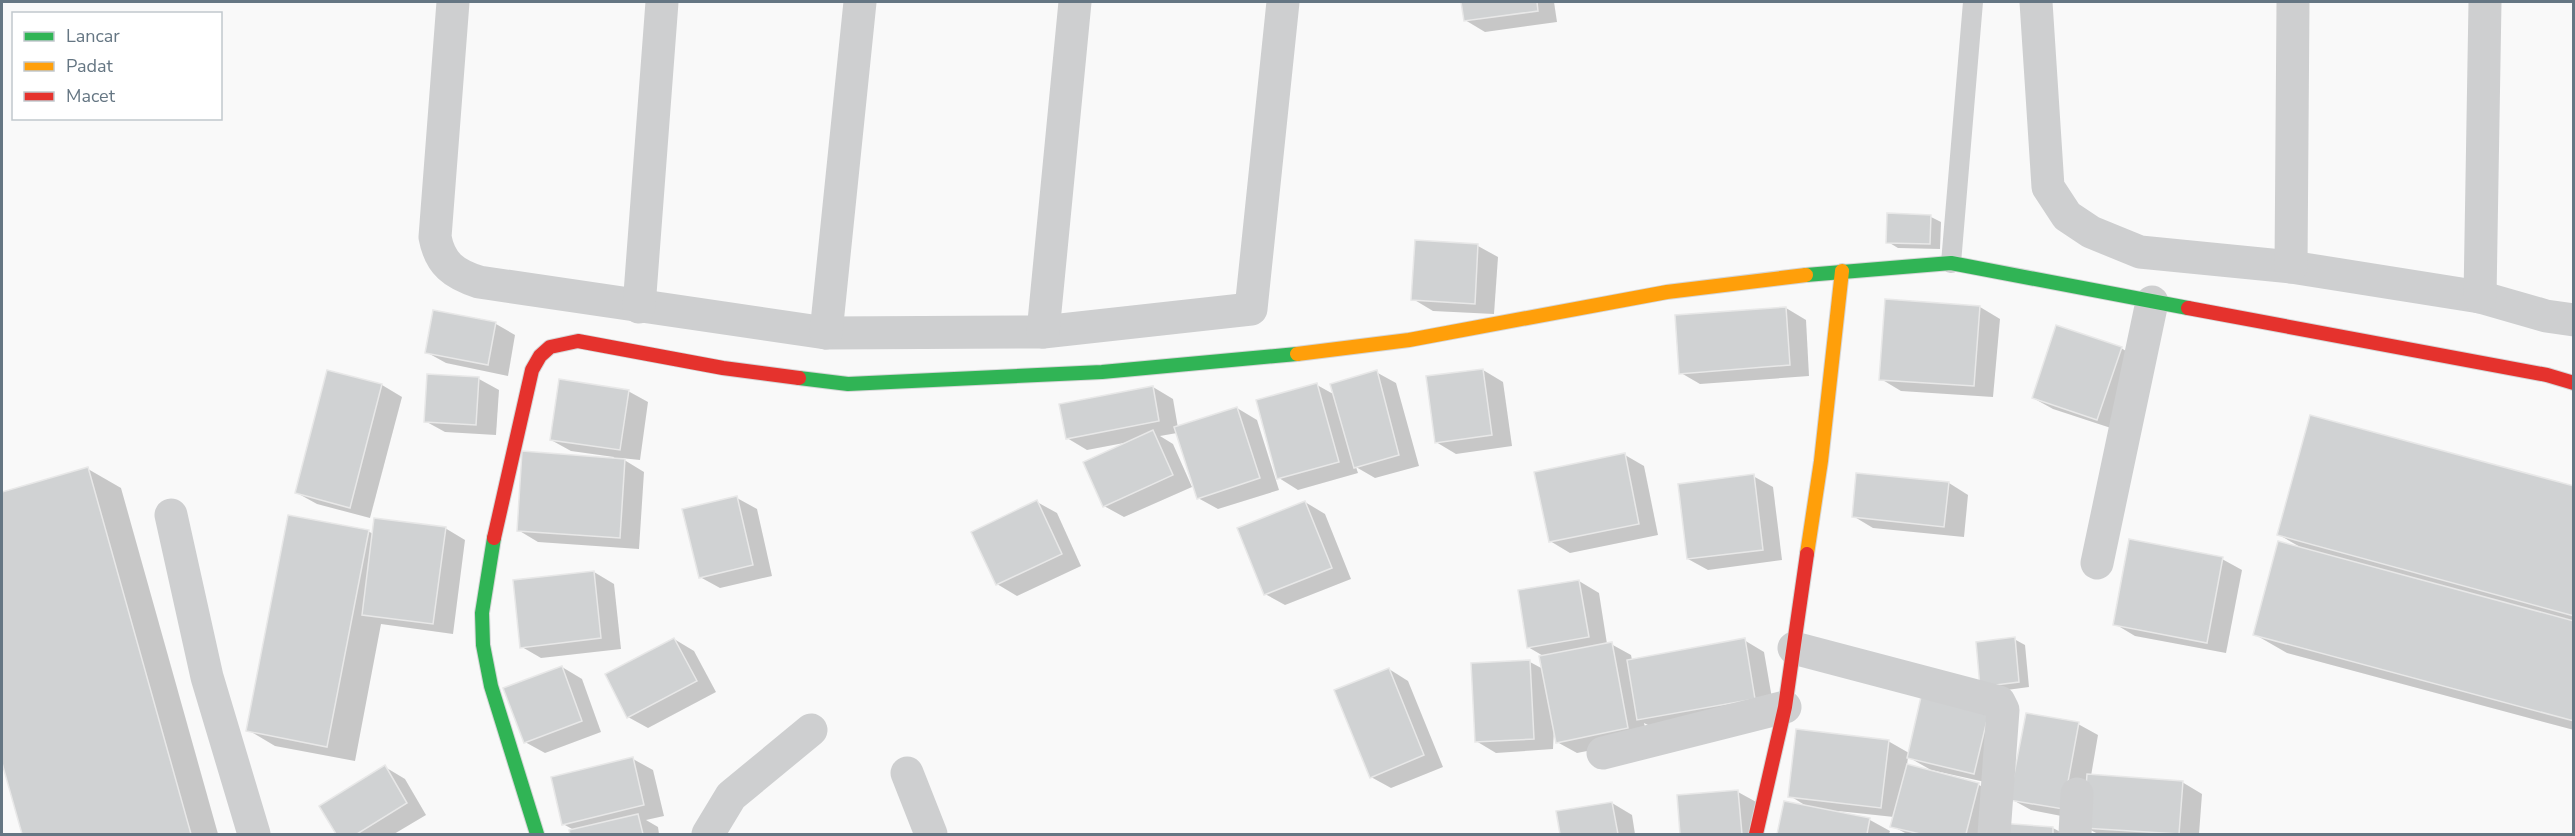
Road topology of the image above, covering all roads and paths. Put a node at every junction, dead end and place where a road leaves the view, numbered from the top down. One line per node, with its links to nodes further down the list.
1 (453, 2): 15 (street)
2 (662, 2): 15 (street)
3 (860, 2): 18 (street)
4 (1075, 2): 17 (street)
5 (1283, 2): 17 (street)
6 (1973, 2): 10 (lane)
7 (2036, 2): 11 (street)
8 (2293, 2): 11 (street)
9 (2484, 2): 13 (street)
10 (1951, 263): 12 (street); 14 (street)
11 (2291, 267): 13 (street)
12 (1842, 271): 22 (street); 29 (street)
13 (2480, 297): 16 (street)
14 (2152, 302): 19 (street); 21 (street)
15 (639, 308): 18 (street)
16 (2574, 320)
17 (1043, 332): 18 (street)
18 (826, 333)
19 (2574, 383)
20 (171, 515): 28 (street)
21 (2097, 563)
22 (1794, 648): 23 (street); 33 (street)
23 (1785, 707): 25 (street); 32 (street)
24 (811, 730): 30 (street)
25 (1603, 753)
26 (907, 773): 31 (street)
27 (2077, 794): 34 (street)
28 (254, 834)
29 (537, 834)
30 (708, 834)
31 (931, 834)
32 (1755, 834)
33 (1994, 834)
34 (2075, 834)

